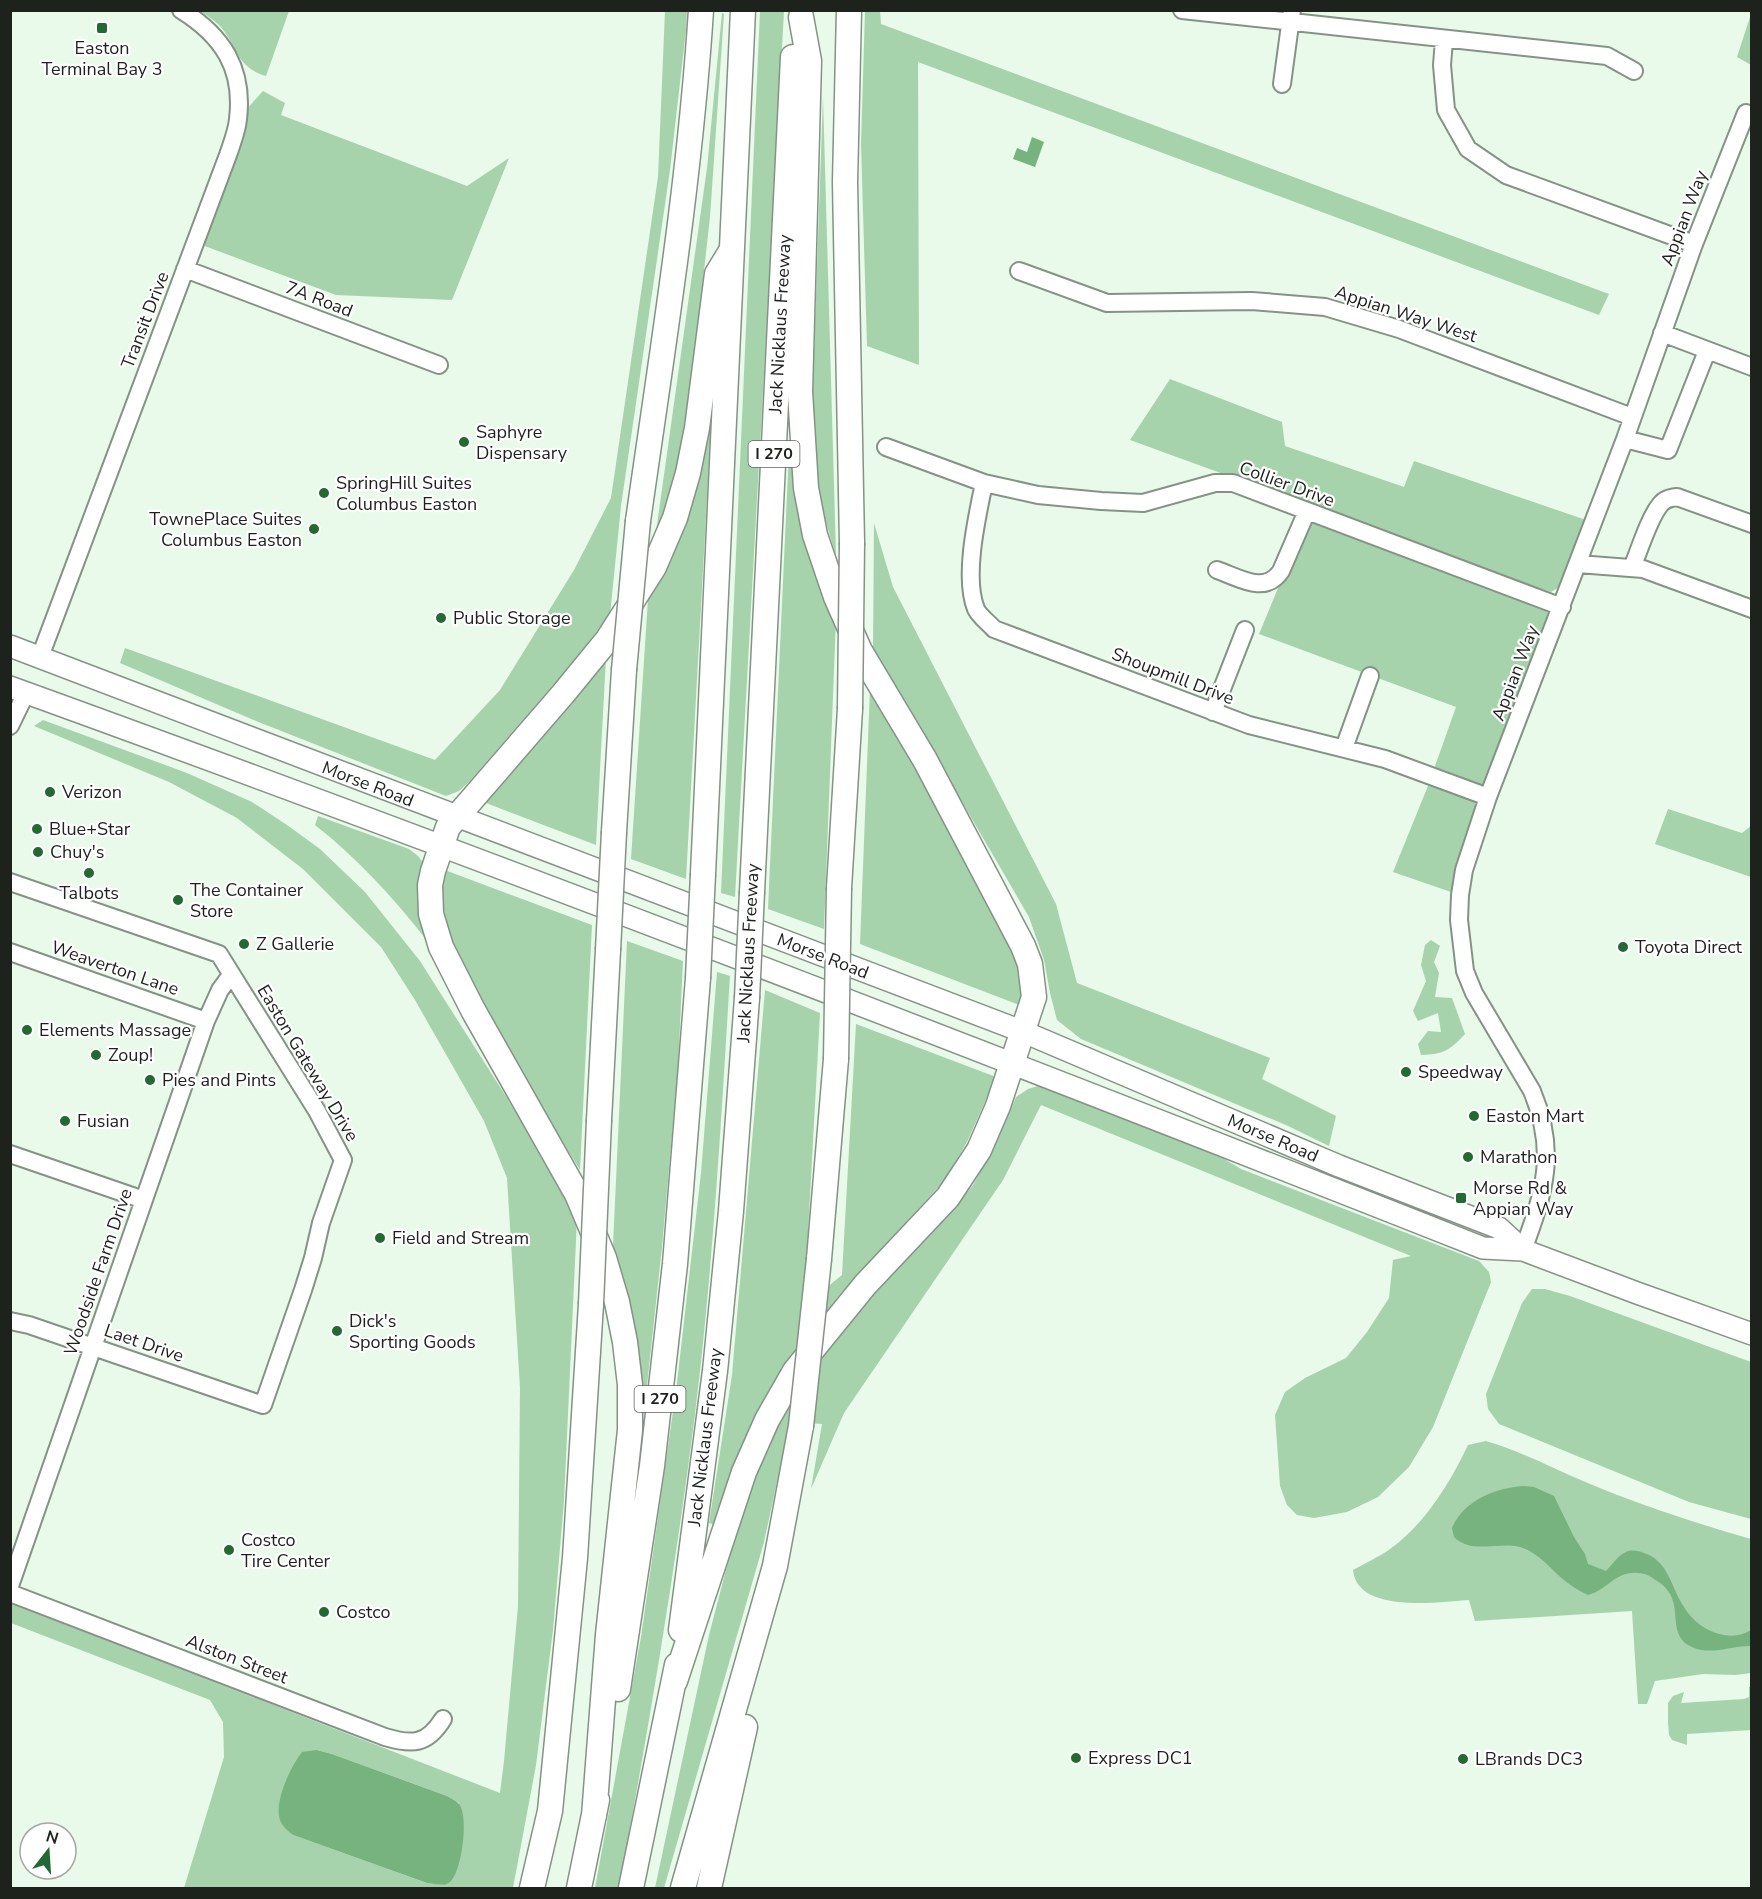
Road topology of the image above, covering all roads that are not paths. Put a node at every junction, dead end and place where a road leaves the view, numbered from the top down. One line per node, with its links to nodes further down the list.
1 (181, 10): 14 (street, Transit Drive)
2 (701, 10): 61 (highway, bridge)
3 (743, 10): 13 (highway, I 270)
4 (849, 10): 55 (highway, bridge)
5 (1182, 10): 7 (street)
6 (801, 14): 46 (highway); 58 (highway, Jack Nicklaus Freeway / I 270, bridge)
7 (1291, 16): 8 (street); 10 (street)
8 (1444, 40): 9 (street); 12 (street)
9 (1634, 71)
10 (1282, 84)
11 (1746, 113): 12 (street, Appian Way)
12 (1694, 244): 16 (street, Appian Way)
13 (731, 251): 40 (highway); 60 (highway, I 270, bridge)
14 (185, 269): 18 (street, 7A Road); 33 (street, Transit Drive)
15 (1019, 271): 20 (street, Appian Way West)
16 (1662, 333): 17 (street); 20 (street, Appian Way)
17 (1707, 351): 19 (street); 21 (street)
18 (439, 365)
19 (1752, 367)
20 (1632, 417): 21 (street, Appian Way)
21 (1625, 439): 26 (street, Appian Way)
22 (886, 447): 23 (street, Collier Drive)
23 (984, 483): 24 (street, Collier Drive); 36 (street, Shoupmill Drive)
24 (1307, 511): 28 (street); 29 (street, Collier Drive)
25 (1752, 524): 27 (street)
26 (1578, 564): 27 (street); 29 (street, Appian Way)
27 (1632, 568): 30 (street)
28 (1217, 570)
29 (1562, 607): 39 (street, Appian Way)
30 (1752, 609)
31 (1245, 630): 36 (street)
32 (10, 646): 33 (main road, Morse Road)
33 (40, 657): 40 (main road, Morse Road)
34 (1370, 676): 38 (street)
35 (18, 690): 37 (street); 41 (main road, Morse Road)
36 (1213, 711): 38 (street, Shoupmill Drive)
37 (10, 726)
38 (1344, 748): 39 (street, Shoupmill Drive)
39 (1488, 797): 50 (street, Appian Way)
40 (457, 818): 41 (highway); 46 (main road, Morse Road)
41 (442, 846): 47 (main road, Morse Road); 60 (highway)
42 (10, 882): 44 (street, Easton Gateway Drive)
43 (10, 952): 45 (street, Weaverton Lane)
44 (231, 975): 45 (street, Woodside Farm Drive); 54 (street, Easton Gateway Drive)
45 (206, 1021): 49 (street, Woodside Farm Drive)
46 (1024, 1032): 47 (highway); 50 (main road, Morse Road)
47 (1013, 1063): 50 (main road, Morse Road); 58 (highway)
48 (10, 1154): 49 (street)
49 (144, 1200): 53 (street, Woodside Farm Drive)
50 (1523, 1250): 52 (main road, Morse Road)
51 (10, 1321): 53 (street, Laet Drive)
52 (1752, 1334)
53 (93, 1347): 54 (street, Laet Drive); 56 (street, Woodside Farm Drive)
54 (263, 1405)
55 (775, 1566): 64 (highway); 65 (highway)
56 (10, 1586)
57 (10, 1593): 59 (street, Alston Street)
58 (675, 1681): 63 (highway, Jack Nicklaus Freeway / I 270)
59 (443, 1719)
60 (594, 1816): 62 (highway, I 270)
61 (532, 1888)
62 (579, 1888)
63 (631, 1888)
64 (683, 1888)
65 (709, 1888)

